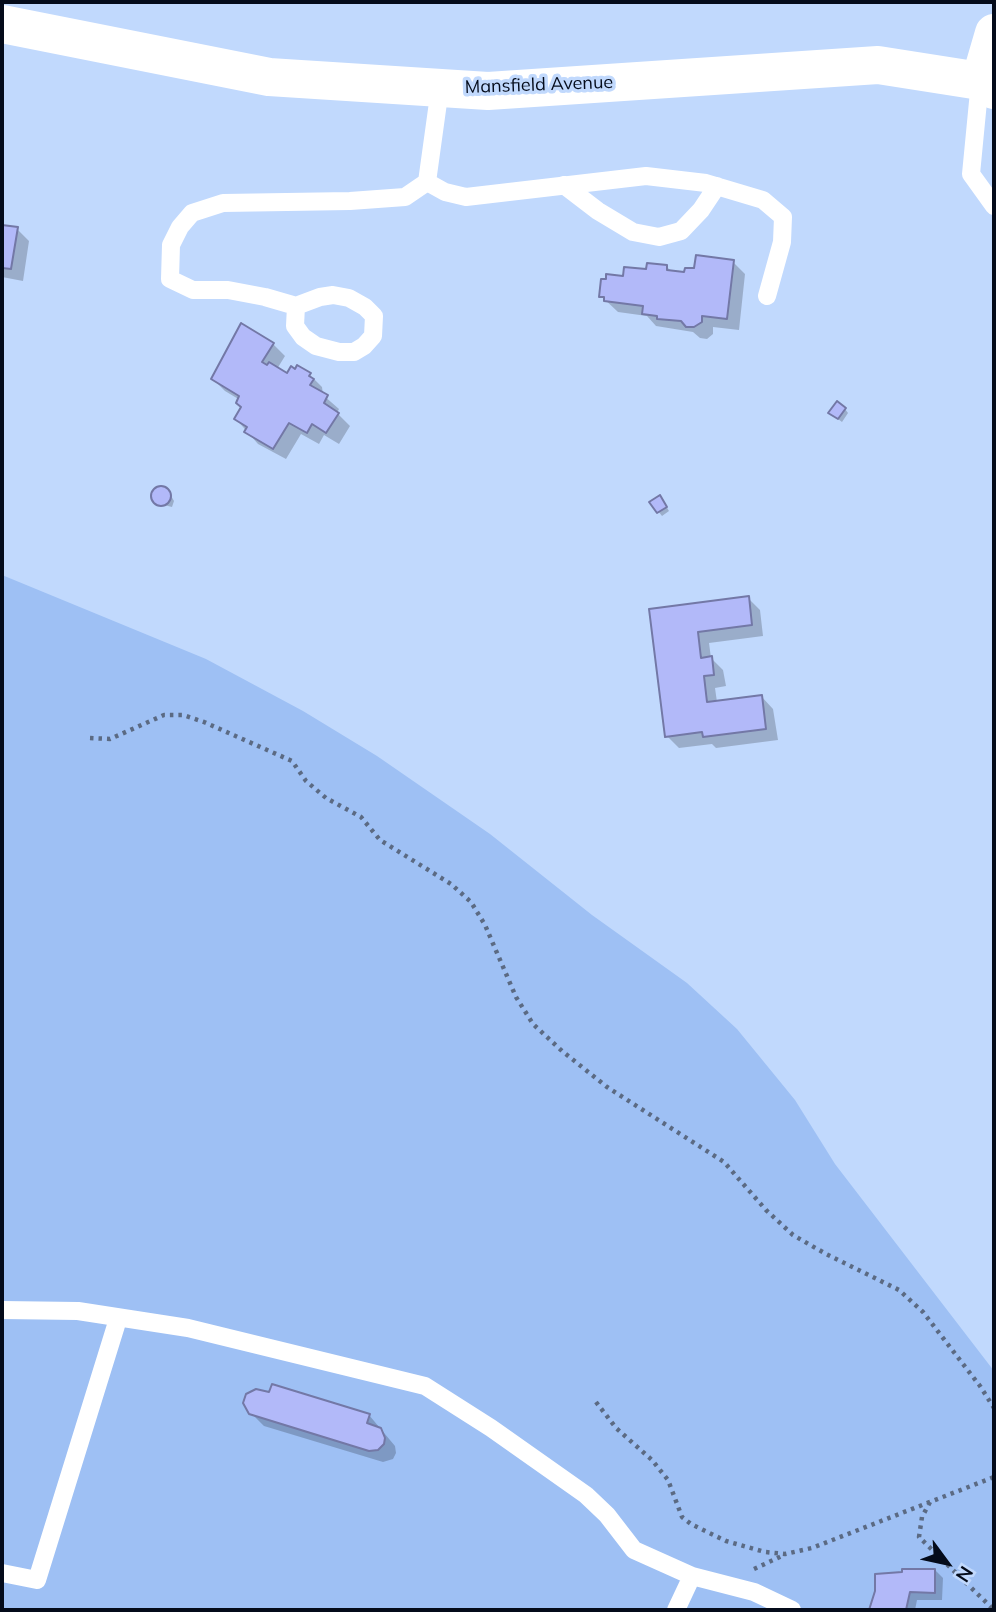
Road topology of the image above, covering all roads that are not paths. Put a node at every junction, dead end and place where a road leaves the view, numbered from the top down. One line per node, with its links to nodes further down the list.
1 (2, 24): 4 (main road, Mansfield Avenue)
2 (994, 33): 3 (main road)
3 (987, 85): 4 (main road, Mansfield Avenue); 8 (lane)
4 (440, 88): 5 (lane)
5 (427, 182): 6 (lane); 10 (lane)
6 (564, 185): 7 (lane); 7 (lane)
7 (717, 186): 9 (lane)
8 (994, 206)
9 (767, 296)
10 (296, 306): 10 (lane)
11 (2, 1310): 12 (lane)
12 (118, 1319): 13 (lane); 14 (lane)
13 (2, 1573)
14 (692, 1576): 15 (lane); 16 (lane)
15 (676, 1610)
16 (792, 1610)

